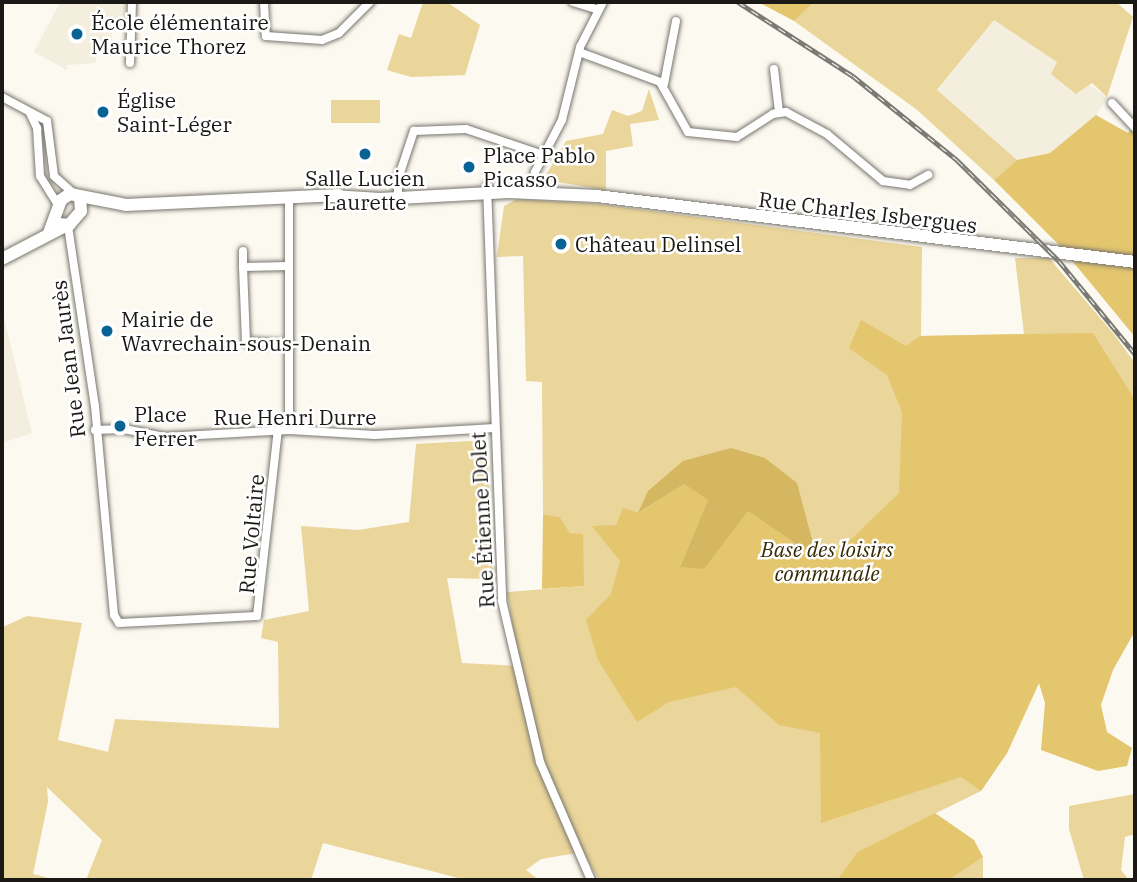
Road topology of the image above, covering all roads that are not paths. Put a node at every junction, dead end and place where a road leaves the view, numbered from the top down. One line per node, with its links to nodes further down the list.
1 (132, 2): 8 (street)
2 (264, 2): 3 (street)
3 (370, 2)
4 (573, 2): 5 (street)
5 (601, 6): 7 (street)
6 (676, 21): 10 (street)
7 (579, 52): 10 (street); 16 (street)
8 (130, 63)
9 (774, 69): 14 (street)
10 (664, 85): 14 (street)
11 (2, 97): 13 (street)
12 (1112, 103): 15 (street)
13 (28, 110): 20 (street); 24 (street)
14 (779, 112): 17 (street)
15 (1135, 128)
16 (546, 156): 19 (street); 21 (street)
17 (928, 175)
18 (487, 189): 19 (main road, Rue Charles Isbergues); 21 (main road, Rue Charles Isbergues); 31 (street, Rue Étienne Dolet)
19 (531, 189): 27 (main road, Rue Charles Isbergues)
20 (77, 195): 23 (main road, Rue Charles Isbergues); 24 (main road); 24 (main road)
21 (398, 195): 22 (main road, Rue Charles Isbergues)
22 (289, 198): 23 (main road, Rue Charles Isbergues); 28 (street)
23 (126, 205): 24 (main road, Rue Charles Isbergues)
24 (65, 219): 26 (main road, Rue Charles Isbergues); 32 (street, Rue Jean Jaurès)
25 (243, 251): 29 (street)
26 (2, 259)
27 (1135, 262)
28 (289, 266): 29 (street); 30 (street)
29 (243, 268): 30 (street)
30 (290, 344): 34 (street)
31 (495, 428): 34 (street, Rue Henri Durre); 36 (street, Rue Étienne Dolet)
32 (95, 430): 33 (street, Rue Henri Durre); 35 (street, Rue Jean Jaurès)
33 (278, 430): 34 (street, Rue Henri Durre); 35 (street, Rue Voltaire)
34 (289, 430)
35 (96, 447)
36 (591, 880)

